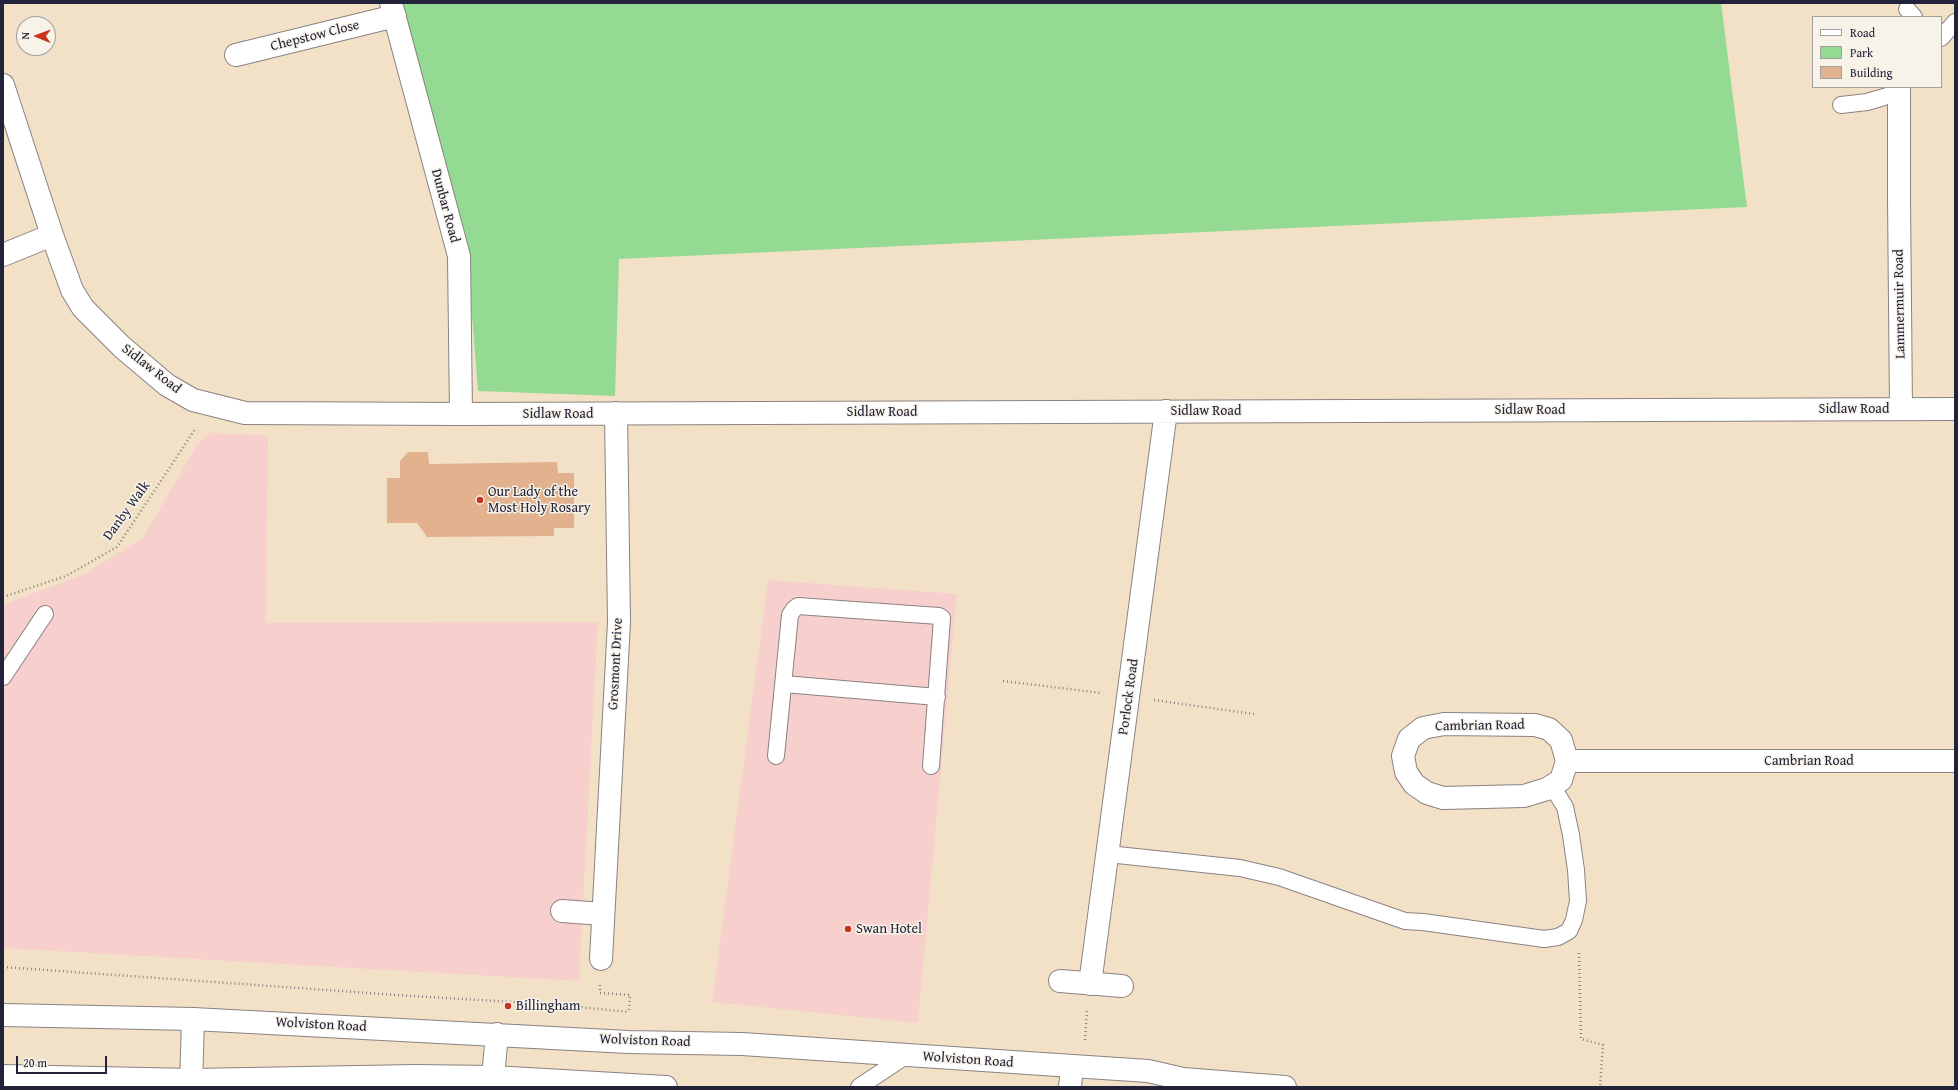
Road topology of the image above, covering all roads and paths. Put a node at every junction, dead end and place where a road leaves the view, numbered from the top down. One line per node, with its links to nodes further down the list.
1 (393, 10): 4 (street, Chepstow Close); 15 (street, Dunbar Road)
2 (1955, 22): 3 (lane)
3 (1942, 37)
4 (236, 55)
5 (3, 85): 8 (street, Sidlaw Road)
6 (1900, 89): 7 (lane); 11 (street, Lammermuir Road)
7 (1841, 105)
8 (52, 236): 9 (street); 10 (street, Sidlaw Road)
9 (3, 255)
10 (211, 406): 15 (street, Sidlaw Road); 16 (path, Danby Walk)
11 (1902, 409): 12 (street, Sidlaw Road); 13 (street, Sidlaw Road)
12 (1955, 409)
13 (1166, 411): 14 (street, Sidlaw Road); 26 (street, Porlock Road)
14 (616, 413): 15 (street, Sidlaw Road); 28 (street, Grosmont Drive)
15 (462, 414)
16 (3, 597)
17 (44, 614): 18 (lane)
18 (3, 677)
19 (784, 684): 20 (lane); 20 (lane); 21 (lane)
20 (937, 697): 24 (lane)
21 (776, 756)
22 (1568, 761): 23 (street, Cambrian Road); 25 (street, Cambrian Road); 25 (street, Cambrian Road)
23 (1955, 761)
24 (931, 766)
25 (1552, 786): 29 (lane)
26 (1108, 854): 29 (lane); 33 (street, Porlock Road)
27 (562, 911): 28 (street)
28 (604, 914): 30 (street, Grosmont Drive)
29 (1568, 931): 49 (path)
30 (601, 959)
31 (3, 967): 37 (path)
32 (1060, 981): 33 (street)
33 (1090, 984): 34 (street); 42 (path)
34 (1122, 986)
35 (600, 993): 36 (path)
36 (630, 995)
37 (629, 1012)
38 (3, 1015): 39 (street, Wolviston Road)
39 (193, 1019): 40 (street, Wolviston Road); 45 (street)
40 (498, 1034): 41 (street, Wolviston Road); 44 (street)
41 (907, 1055): 42 (street, Wolviston Road); 47 (lane)
42 (1075, 1074): 48 (street, Wolviston Road)
43 (3, 1076): 45 (street)
44 (493, 1082): 45 (street); 46 (street)
45 (191, 1083)
46 (666, 1087)
47 (859, 1087)
48 (1285, 1087)
49 (1600, 1087)

